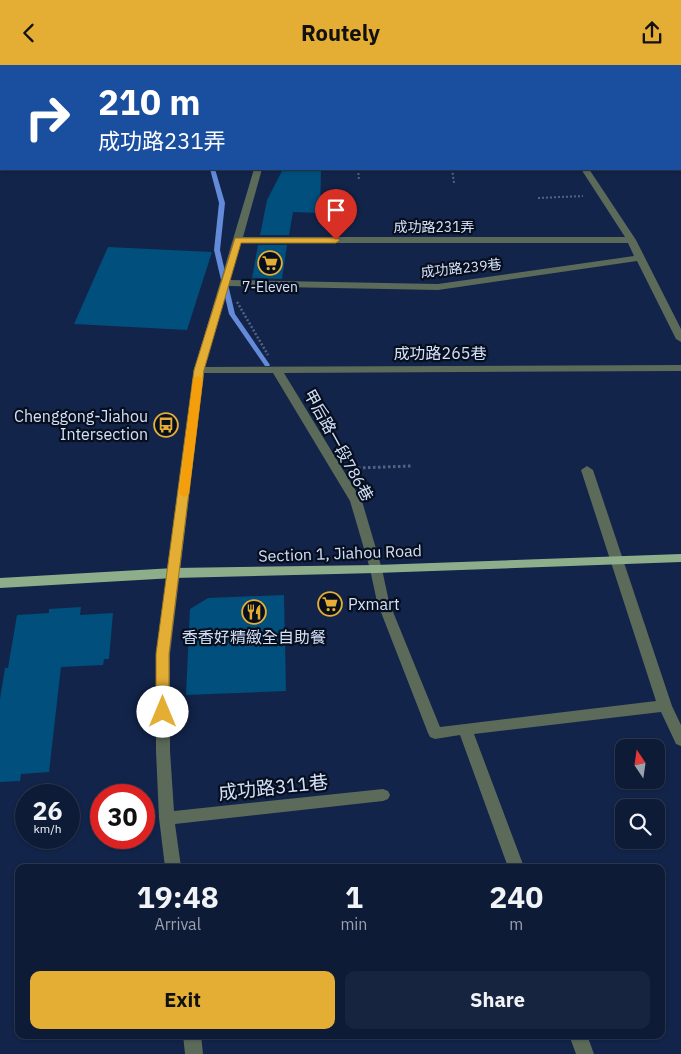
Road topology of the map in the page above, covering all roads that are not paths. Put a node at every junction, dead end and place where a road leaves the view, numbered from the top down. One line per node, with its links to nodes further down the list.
1 (258, 170): 3 (street)
2 (586, 170): 4 (street)
3 (238, 240): 4 (street, 成功路231弄); 6 (street)
4 (631, 240): 5 (street)
5 (640, 258): 6 (street, 成功路239巷); 7 (street)
6 (224, 283): 9 (street)
7 (681, 339)
8 (681, 368): 10 (street, 成功路265巷)
9 (199, 370): 10 (street, 成功路265巷); 15 (street)
10 (277, 370): 14 (street, 甲后路一段786巷)
11 (587, 470): 13 (street)
12 (681, 558): 13 (main road, Section 1, Jiahou Road)
13 (616, 560): 14 (main road, Section 1, Jiahou Road); 17 (street)
14 (376, 569): 15 (main road, Section 1, Jiahou Road); 18 (street, 甲后路一段786巷)
15 (174, 573): 16 (main road, Section 1, Jiahou Road); 21 (street)
16 (0, 583)
17 (665, 706): 18 (street); 19 (street)
18 (465, 729): 23 (street)
19 (681, 740)
20 (383, 795): 21 (street, 成功路311巷)
21 (168, 818): 22 (street)
22 (173, 864)
23 (515, 864)
24 (192, 1039): 26 (street)
25 (579, 1039): 27 (street)
26 (194, 1054)
27 (585, 1054)

